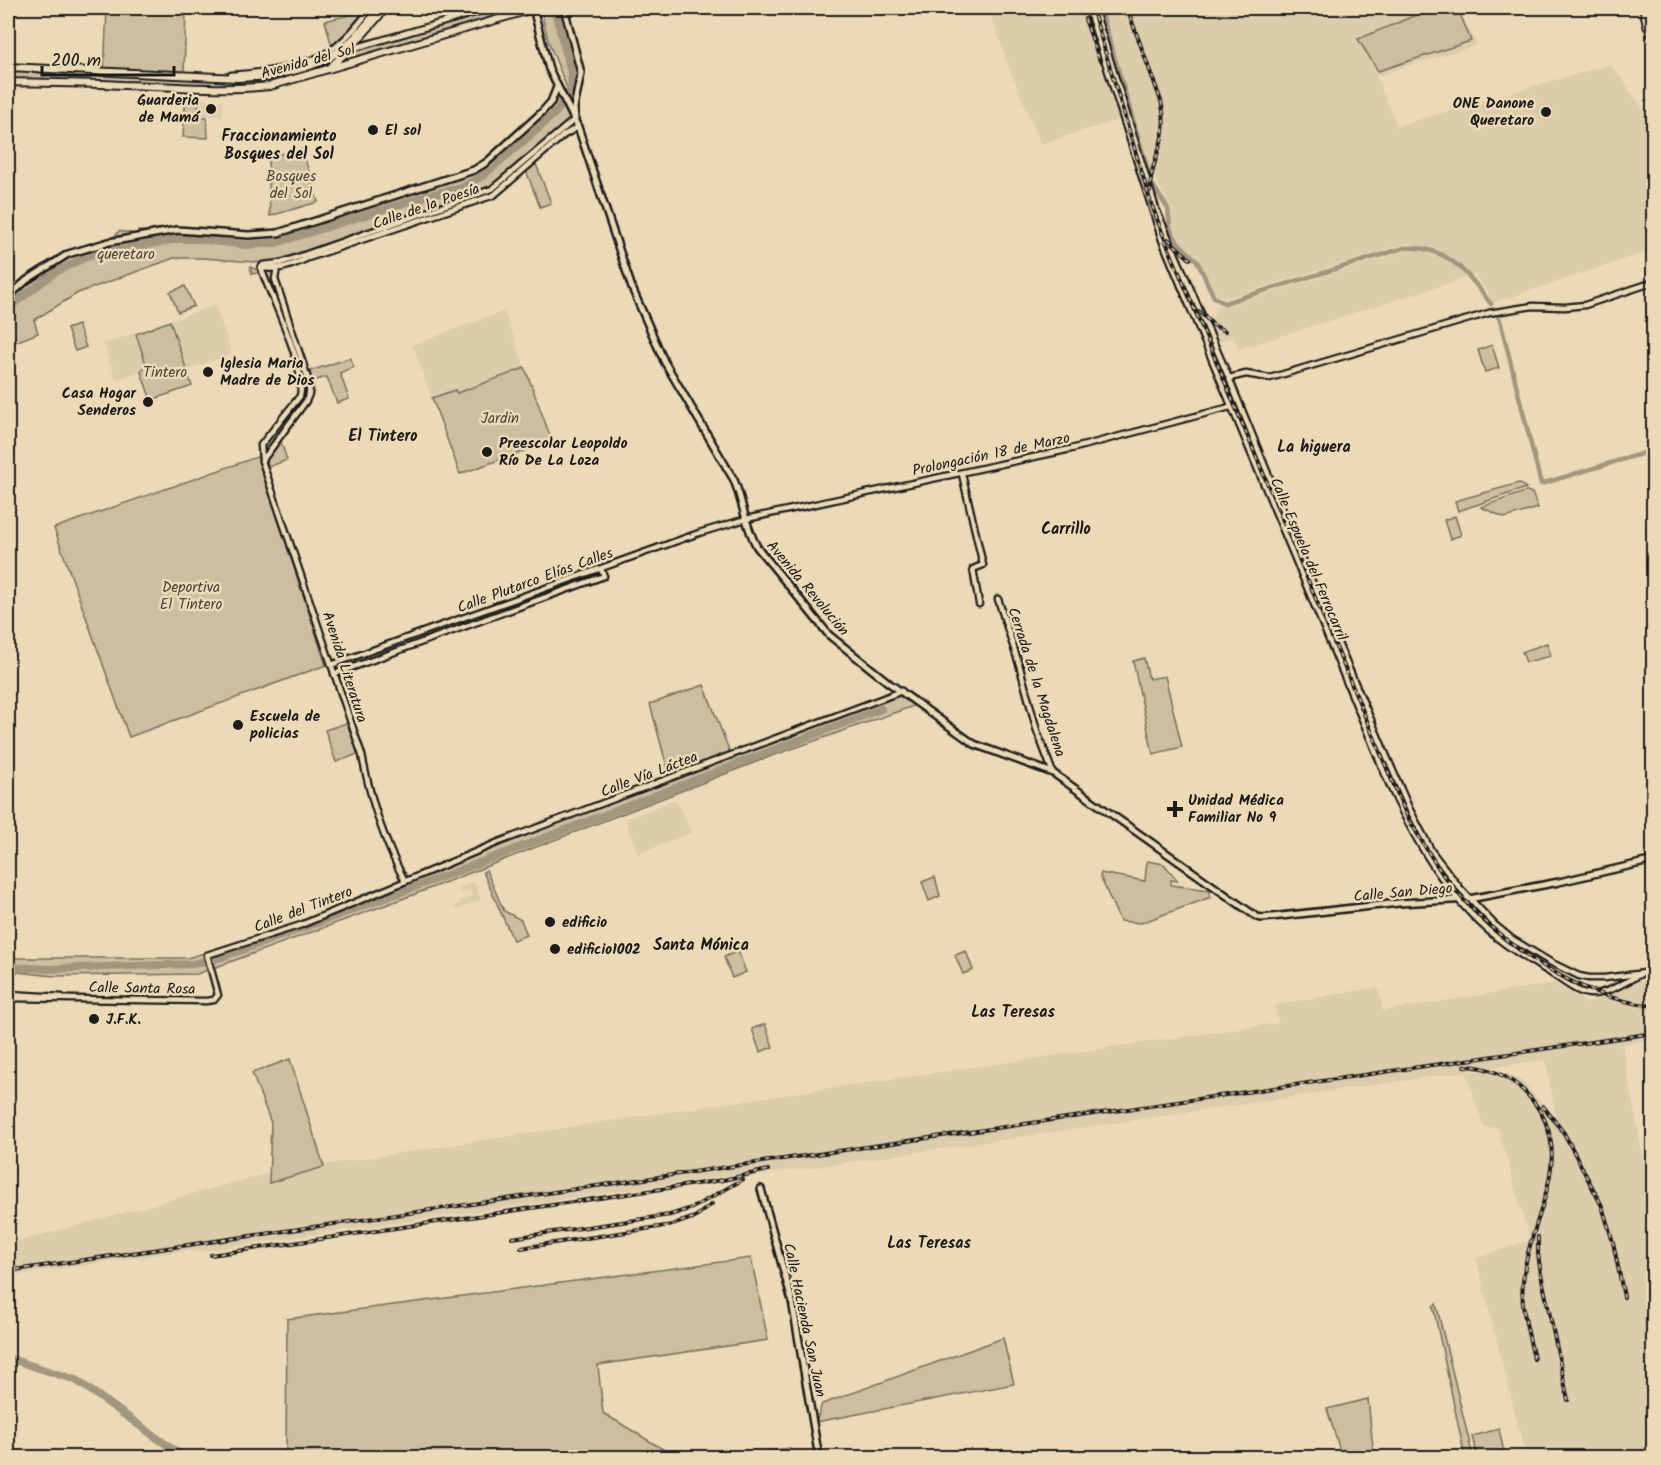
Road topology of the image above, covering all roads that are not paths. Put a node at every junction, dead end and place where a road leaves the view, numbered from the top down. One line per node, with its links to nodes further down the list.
1 (371, 8): 15 (street, Avenida del Sol)
2 (380, 8): 15 (main road, Avenida del Sol)
3 (386, 8): 12 (main road)
4 (492, 8): 12 (street, Avenida del Sol)
5 (534, 8): 14 (main road, Avenida del Sol); 17 (main road, Avenida Revolución)
6 (564, 8): 18 (main road, Avenida Revolución)
7 (1088, 8): 26 (street, Calle Espuela del Ferrocarril)
8 (1094, 8): 24 (street, Calle Espuela del Ferrocarril)
9 (1644, 8): 10 (highway)
10 (1651, 26): 11 (main road)
11 (1653, 41)
12 (349, 50): 14 (main road)
13 (8, 67): 15 (main road, Avenida del Sol)
14 (327, 69): 16 (main road, Avenida del Sol)
15 (221, 76)
16 (8, 82)
17 (557, 88): 18 (main road, Avenida Revolución); 23 (main road)
18 (575, 120): 19 (main road, Avenida Revolución); 21 (street, Calle de la Poesía)
19 (578, 127): 21 (street, Calle de la Poesía); 31 (main road, Avenida Revolución)
20 (262, 266): 21 (street, Calle de la Poesía); 27 (street, Avenida Literatura)
21 (277, 267): 27 (street)
22 (1653, 282): 24 (street)
23 (8, 297)
24 (1229, 378): 25 (street, Calle Espuela del Ferrocarril)
25 (1239, 405): 26 (street, Prolongación 18 de Marzo); 28 (street, Calle Espuela del Ferrocarril)
26 (1232, 407): 29 (street, Prolongación 18 de Marzo); 30 (street, Calle Espuela del Ferrocarril)
27 (262, 460): 35 (street, Avenida Literatura)
28 (1268, 473): 30 (street); 43 (street, Calle Espuela del Ferrocarril)
29 (962, 474): 31 (street, Prolongación 18 de Marzo); 34 (street)
30 (1261, 476): 42 (street, Calle Espuela del Ferrocarril)
31 (746, 519): 32 (street, Calle Plutarco Elías Calles); 37 (main road, Avenida Revolución)
32 (601, 569): 35 (street, Calle Plutarco Elías Calles); 36 (street, Calle Plutarco Elías Calles)
33 (998, 599): 38 (street, Cerrada de la Magdalena)
34 (979, 604)
35 (331, 665): 36 (street, Avenida Literatura)
36 (334, 674): 41 (street, Avenida Literatura)
37 (902, 691): 38 (main road, Avenida Revolución); 41 (street, Calle Vía Láctea)
38 (1053, 773): 39 (main road, Avenida Revolución)
39 (1171, 854): 42 (main road, Calle San Diego)
40 (1653, 860): 43 (main road, Calle San Diego)
41 (405, 881): 46 (street, Calle del Tintero)
42 (1459, 899): 43 (main road, Calle San Diego); 45 (street, Calle Espuela del Ferrocarril)
43 (1469, 899): 45 (street, Calle Espuela del Ferrocarril)
44 (1653, 972): 45 (street, Calle Espuela del Ferrocarril)
45 (1643, 973)
46 (218, 995): 47 (street, Calle Santa Rosa)
47 (8, 996)
48 (761, 1189): 49 (main road, Calle Hacienda San Juan)
49 (819, 1458)

